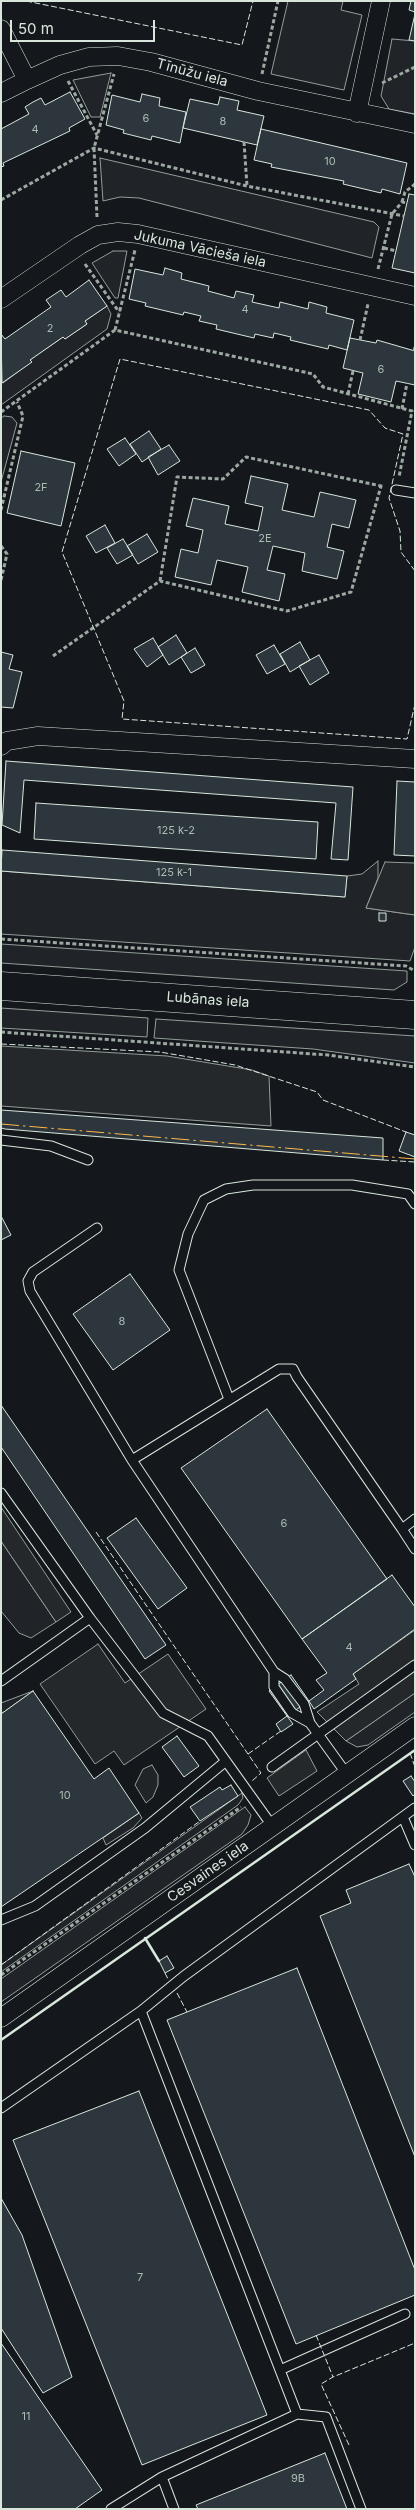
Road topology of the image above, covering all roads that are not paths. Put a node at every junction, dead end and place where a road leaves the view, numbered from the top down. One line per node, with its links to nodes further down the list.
1 (381, 1): 5 (street)
2 (1, 29): 3 (street)
3 (27, 80): 4 (street, Tīnūžu iela); 5 (street, Tīnūžu iela)
4 (1, 93)
5 (357, 113): 6 (street, Tīnūžu iela)
6 (415, 124)
7 (415, 296): 8 (street, Jukuma Vācieša iela)
8 (1, 299)
9 (396, 490): 10 (lane)
10 (415, 493)
11 (1, 746): 12 (street)
12 (415, 759)
13 (1, 986): 14 (main road, Lubānas iela)
14 (415, 1015)
15 (1, 1140): 16 (lane)
16 (88, 1160)
17 (415, 1204): 19 (lane)
18 (96, 1228): 20 (lane)
19 (229, 1399): 20 (lane); 23 (lane)
20 (132, 1460): 27 (lane)
21 (1, 1493): 25 (lane)
22 (415, 1519): 23 (lane)
23 (402, 1529): 24 (lane)
24 (415, 1549)
25 (90, 1618): 28 (lane); 32 (lane)
26 (415, 1665): 31 (lane)
27 (274, 1672): 29 (lane); 29 (lane)
28 (1, 1681)
29 (310, 1723): 31 (lane)
30 (415, 1726): 34 (street, Cesvaines iela)
31 (319, 1735): 33 (lane); 34 (lane)
32 (226, 1761): 37 (lane); 39 (lane)
33 (272, 1767)
34 (346, 1773): 37 (street, Cesvaines iela)
35 (415, 1808): 36 (lane)
36 (403, 1816): 38 (lane); 40 (lane)
37 (273, 1827): 41 (street, Cesvaines iela)
38 (415, 1845)
39 (1, 1920)
40 (140, 2011): 42 (lane); 44 (lane)
41 (1, 2018)
42 (1, 2108)
43 (405, 2314): 44 (lane)
44 (280, 2370): 45 (lane)
45 (297, 2414): 46 (lane); 49 (lane)
46 (162, 2476): 47 (lane); 48 (lane)
47 (111, 2509)
48 (174, 2509)
49 (361, 2509)

